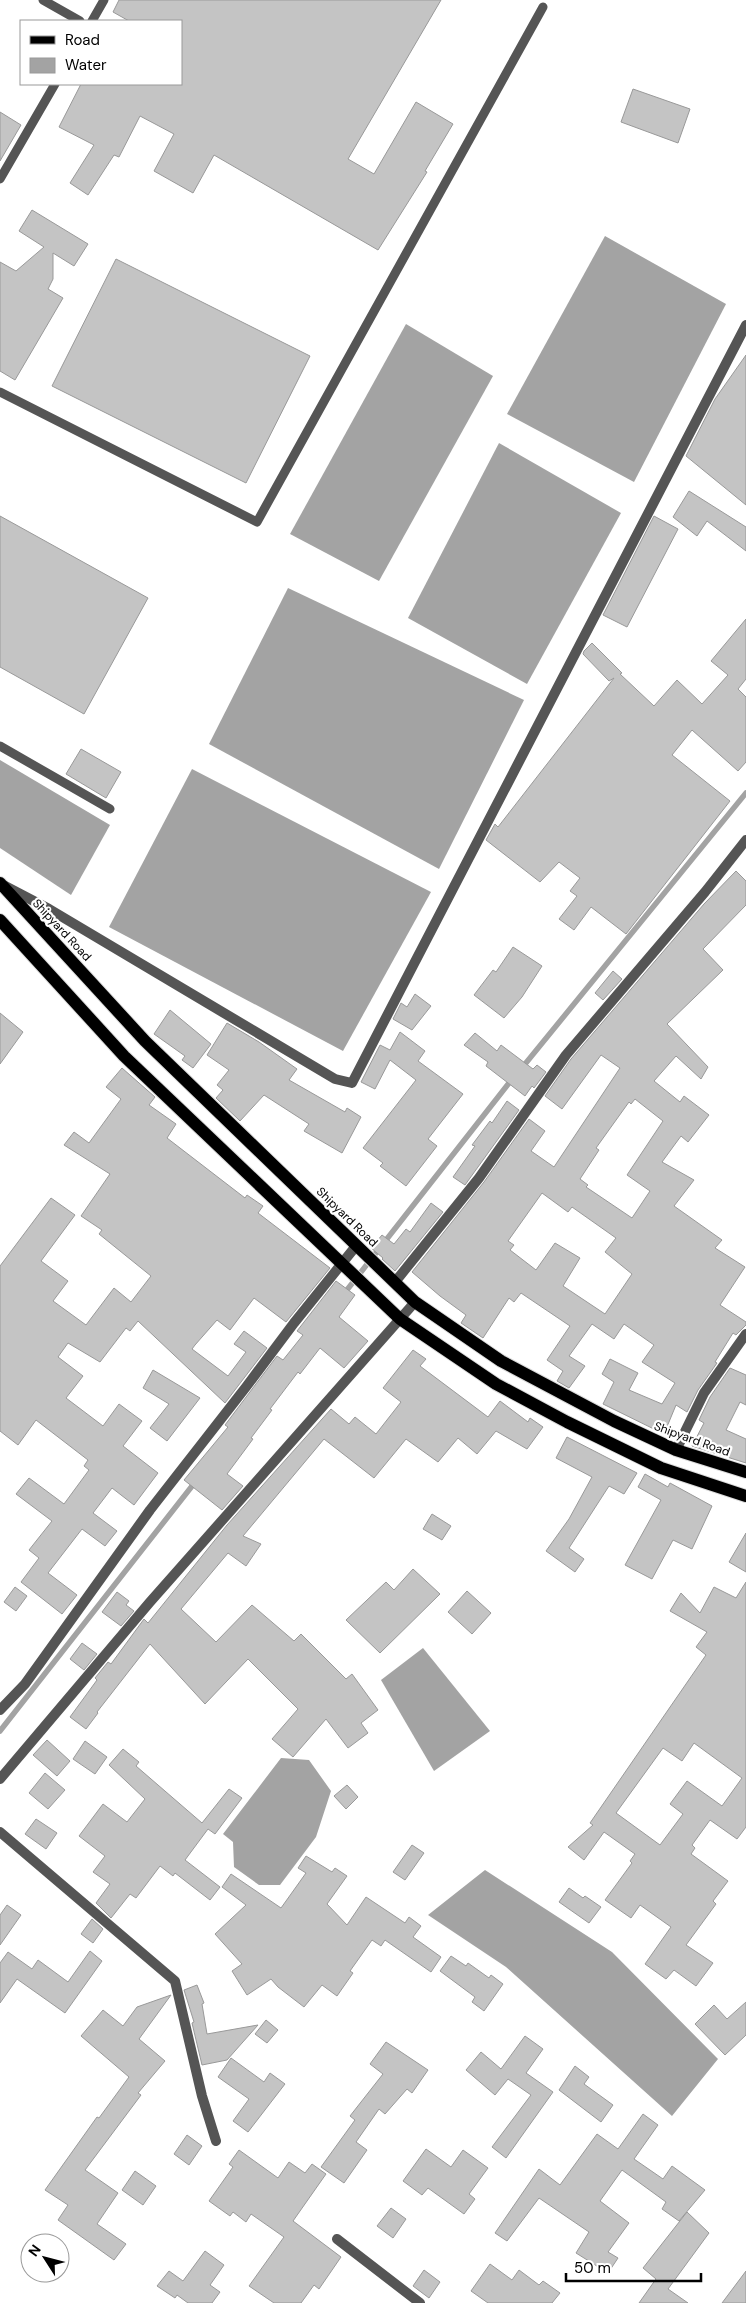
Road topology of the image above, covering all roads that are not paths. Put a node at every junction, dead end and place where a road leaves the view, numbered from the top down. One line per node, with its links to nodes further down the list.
1 (43, 0): 4 (lane)
2 (104, 0): 5 (lane)
3 (543, 7): 9 (lane)
4 (78, 20)
5 (93, 20)
6 (54, 85): 7 (lane)
7 (0, 179)
8 (746, 325): 13 (street)
9 (0, 392)
10 (0, 746): 11 (lane)
11 (110, 808)
12 (746, 840): 17 (street)
13 (0, 884): 15 (main road, Shipyard Road)
14 (0, 920): 16 (main road)
15 (356, 1246): 16 (street); 17 (main road, Shipyard Road)
16 (340, 1264): 19 (main road); 24 (street)
17 (395, 1282): 18 (main road, Shipyard Road)
18 (416, 1302): 19 (street); 21 (main road, Shipyard Road)
19 (400, 1319): 23 (main road); 25 (street)
20 (746, 1334): 21 (street)
21 (676, 1450): 22 (main road, Shipyard Road)
22 (746, 1472)
23 (746, 1496)
24 (0, 1710)
25 (0, 1779)
26 (0, 1832): 27 (street)
27 (216, 2142)
28 (337, 2239): 29 (street)
29 (420, 2303)

